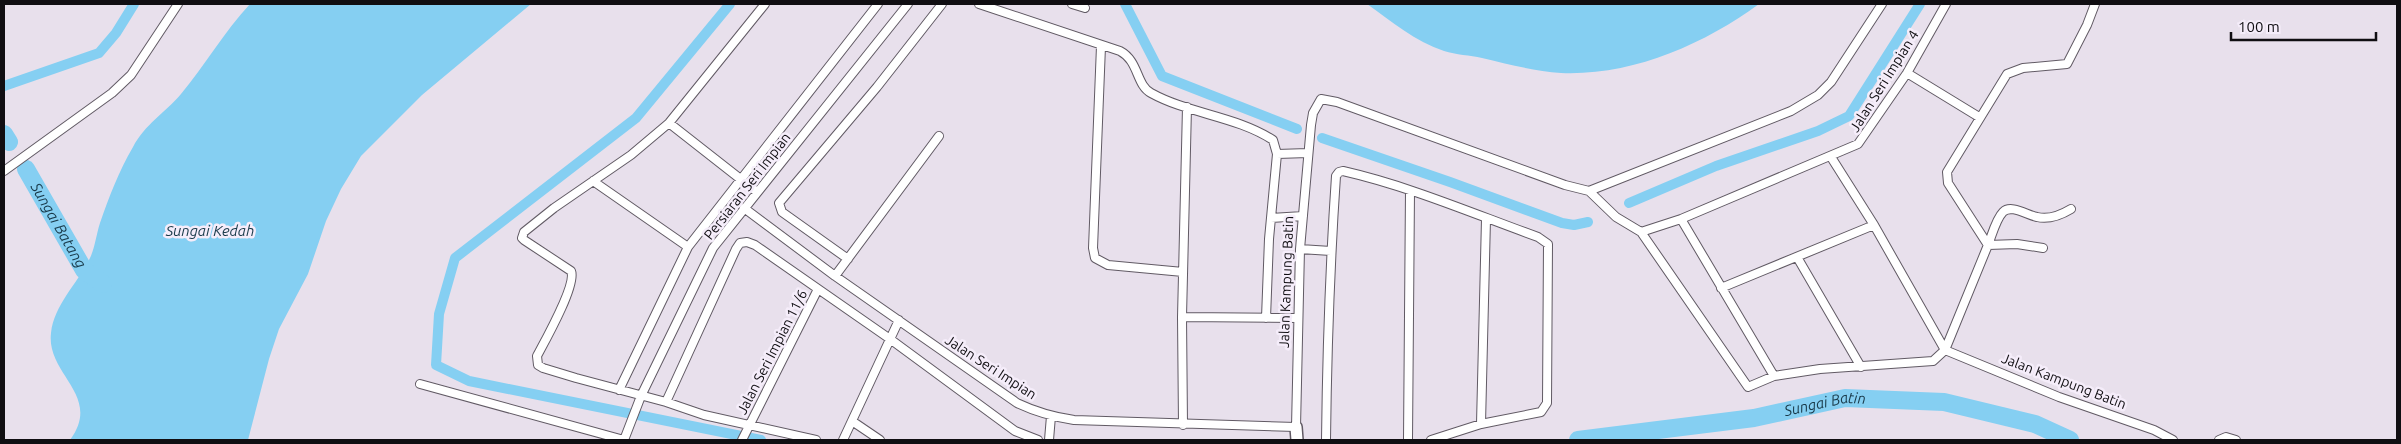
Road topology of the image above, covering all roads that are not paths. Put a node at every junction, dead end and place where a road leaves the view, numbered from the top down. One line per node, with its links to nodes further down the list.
1 (178, 4): 21 (street)
2 (765, 4): 16 (street)
3 (878, 4): 22 (street)
4 (908, 4): 26 (street, Persiaran Seri Impian)
5 (942, 4): 41 (street)
6 (979, 4): 12 (street)
7 (1072, 4): 11 (street)
8 (1882, 4): 25 (street)
9 (1946, 4): 13 (street, Jalan Seri Impian 4)
10 (2095, 4): 15 (street)
11 (1085, 8)
12 (1101, 46): 14 (street); 42 (street)
13 (1907, 73): 15 (street); 20 (street, Jalan Seri Impian 4)
14 (1187, 107): 19 (street); 42 (street)
15 (1979, 117): 35 (street)
16 (669, 123): 22 (street); 23 (street)
17 (939, 136): 41 (street)
18 (1308, 153): 19 (street); 25 (street, Jalan Kampung Batin); 29 (street, Jalan Kampung Batin)
19 (1276, 154): 30 (street)
20 (1831, 157): 32 (street, Jalan Seri Impian 4); 33 (street)
21 (4, 171)
22 (739, 179): 26 (street); 36 (street)
23 (593, 181): 36 (street); 55 (street)
24 (1410, 190): 31 (street); 39 (street); 72 (street)
25 (1589, 191): 34 (street)
26 (757, 192): 27 (street, Persiaran Seri Impian)
27 (744, 208): 43 (street, Jalan Seri Impian); 56 (street, Persiaran Seri Impian)
28 (2071, 209): 35 (street)
29 (1303, 216): 30 (street); 38 (street, Jalan Kampung Batin)
30 (1271, 218): 47 (street)
31 (1486, 219): 60 (street); 60 (street)
32 (1681, 219): 34 (street, Jalan Seri Impian 4); 44 (street)
33 (1874, 225): 40 (street); 51 (street)
34 (1641, 232): 53 (street)
35 (1988, 245): 37 (street); 51 (street)
36 (688, 247): 55 (street)
37 (2043, 248)
38 (1300, 249): 39 (street); 48 (street, Jalan Kampung Batin)
39 (1331, 251): 71 (street)
40 (1797, 257): 44 (street); 52 (street)
41 (848, 259): 43 (street)
42 (1183, 272): 46 (street)
43 (836, 276): 49 (street, Jalan Seri Impian)
44 (1721, 288): 53 (street)
45 (818, 289): 50 (street); 57 (street); 63 (street, Jalan Seri Impian 11/6)
46 (1182, 317): 47 (street); 61 (street)
47 (1266, 318): 48 (street)
48 (1298, 318): 62 (street, Jalan Kampung Batin)
49 (899, 320): 50 (street); 58 (street, Jalan Seri Impian)
50 (890, 339): 59 (street); 68 (street)
51 (1945, 350): 52 (street); 74 (street, Jalan Kampung Batin)
52 (1861, 367): 53 (street)
53 (1774, 376)
54 (420, 384): 64 (street)
55 (619, 390): 56 (street)
56 (640, 400): 57 (street); 64 (street, Persiaran Seri Impian)
57 (666, 402): 63 (street)
58 (1051, 416): 61 (street, Jalan Seri Impian); 69 (street)
59 (852, 421): 66 (street); 67 (street)
60 (1481, 424): 73 (street)
61 (1183, 425): 62 (street, Jalan Seri Impian)
62 (1296, 427): 70 (street, Jalan Kampung Batin)
63 (745, 433): 65 (street)
64 (624, 440)
65 (816, 440)
66 (843, 440)
67 (880, 440)
68 (1038, 440)
69 (1049, 440)
70 (1297, 440)
71 (1326, 440)
72 (1408, 440)
73 (1431, 440)
74 (2173, 440)
75 (2219, 440): 76 (street)
76 (2236, 440)

